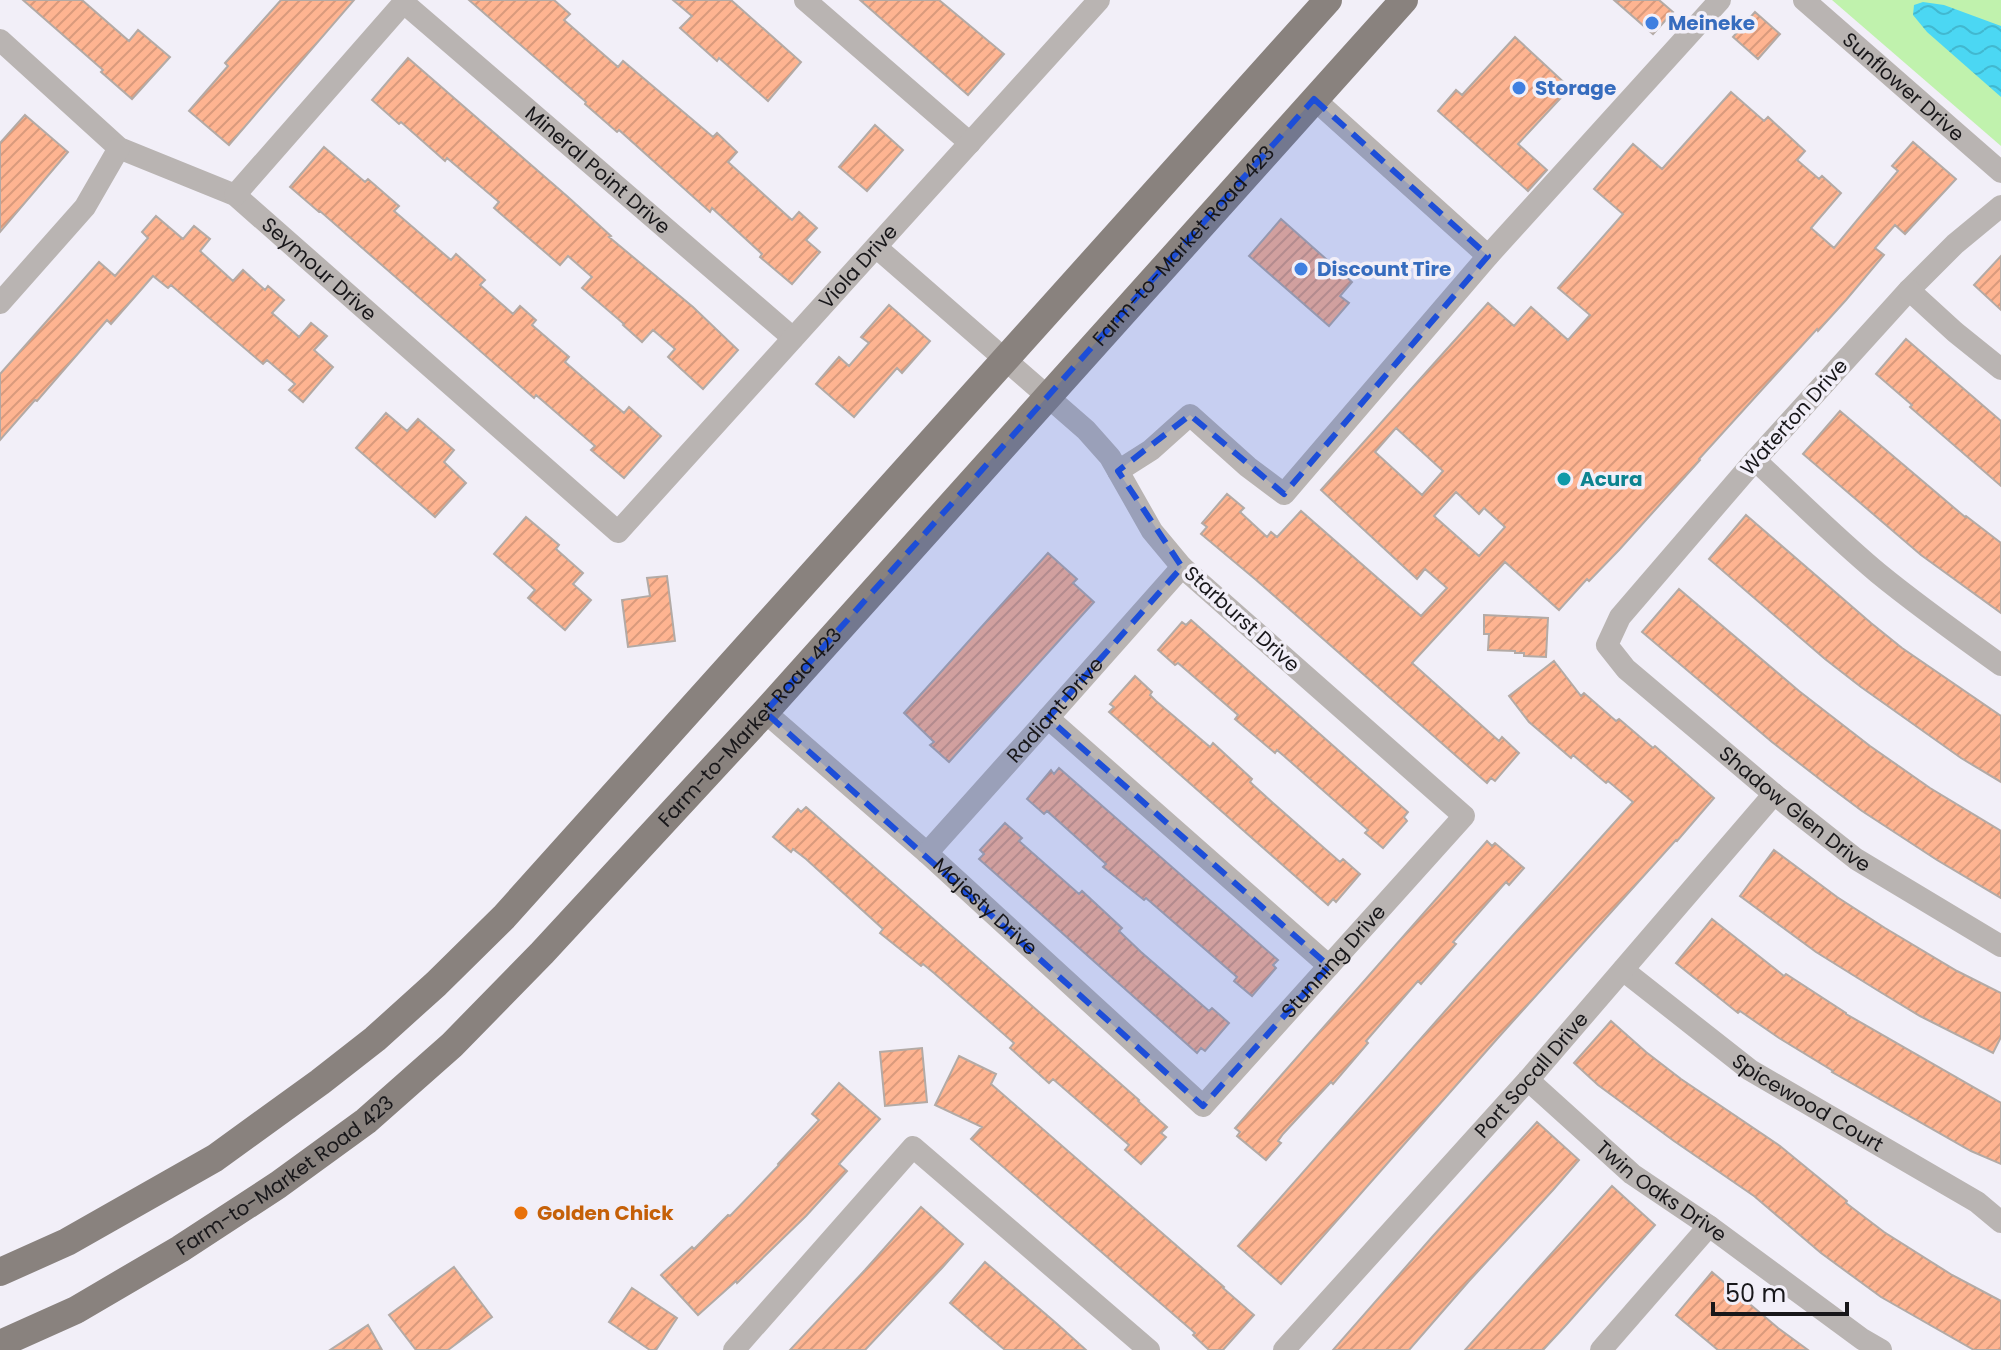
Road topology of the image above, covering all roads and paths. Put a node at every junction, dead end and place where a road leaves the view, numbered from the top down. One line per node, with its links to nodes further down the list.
1 (805, 0): 10 (street)
2 (1099, 0): 10 (street, Viola Drive)
3 (1328, 0): 20 (main road)
4 (1404, 0): 9 (main road, Farm-to-Market Road 423)
5 (1720, 0): 16 (street)
6 (1804, 0): 12 (street, Sunflower Drive)
7 (405, 2): 13 (street); 19 (street, Mineral Point Drive)
8 (0, 40): 11 (street, Seymour Drive)
9 (1314, 99): 16 (street); 22 (main road, Farm-to-Market Road 423)
10 (970, 143): 15 (street, Viola Drive)
11 (119, 148): 13 (street, Seymour Drive); 18 (street)
12 (2001, 172)
13 (235, 195): 25 (street, Seymour Drive)
14 (2001, 206): 17 (street, Waterton Drive)
15 (876, 247): 19 (street, Viola Drive); 20 (street, Starburst Drive)
16 (1488, 256): 24 (street)
17 (1909, 290): 21 (street); 23 (street, Waterton Drive)
18 (0, 303)
19 (793, 338): 25 (street, Viola Drive)
20 (1005, 360): 22 (street, Starburst Drive); 41 (main road)
21 (2001, 369)
22 (1049, 397): 24 (street, Starburst Drive); 29 (main road, Farm-to-Market Road 423)
23 (1755, 460): 27 (street, Waterton Drive); 28 (street)
24 (1118, 471): 26 (street, Starburst Drive)
25 (618, 532)
26 (1182, 567): 30 (street, Radiant Drive); 32 (street, Starburst Drive)
27 (1607, 645): 31 (street, Shadow Glen Drive)
28 (2001, 665)
29 (765, 712): 33 (street, Majesty Drive); 42 (main road, Farm-to-Market Road 423)
30 (1048, 718): 33 (street, Radiant Drive); 35 (street)
31 (1774, 794): 34 (street, Shadow Glen Drive); 36 (street, Port Socall Drive)
32 (1464, 816): 35 (street, Stunning Drive)
33 (927, 853): 38 (street, Majesty Drive)
34 (2001, 946)
35 (1329, 966): 38 (street, Stunning Drive)
36 (1623, 970): 37 (street, Port Socall Drive); 39 (street, Spicewood Court)
37 (1528, 1080): 40 (street, Twin Oaks Drive); 45 (street, Port Socall Drive)
38 (1203, 1106)
39 (2001, 1222)
40 (1709, 1226): 46 (street); 47 (street, Twin Oaks Drive)
41 (0, 1272)
42 (0, 1344)
43 (734, 1350): 44 (street)
44 (1149, 1350)
45 (1284, 1350)
46 (1601, 1350)
47 (1881, 1350)

